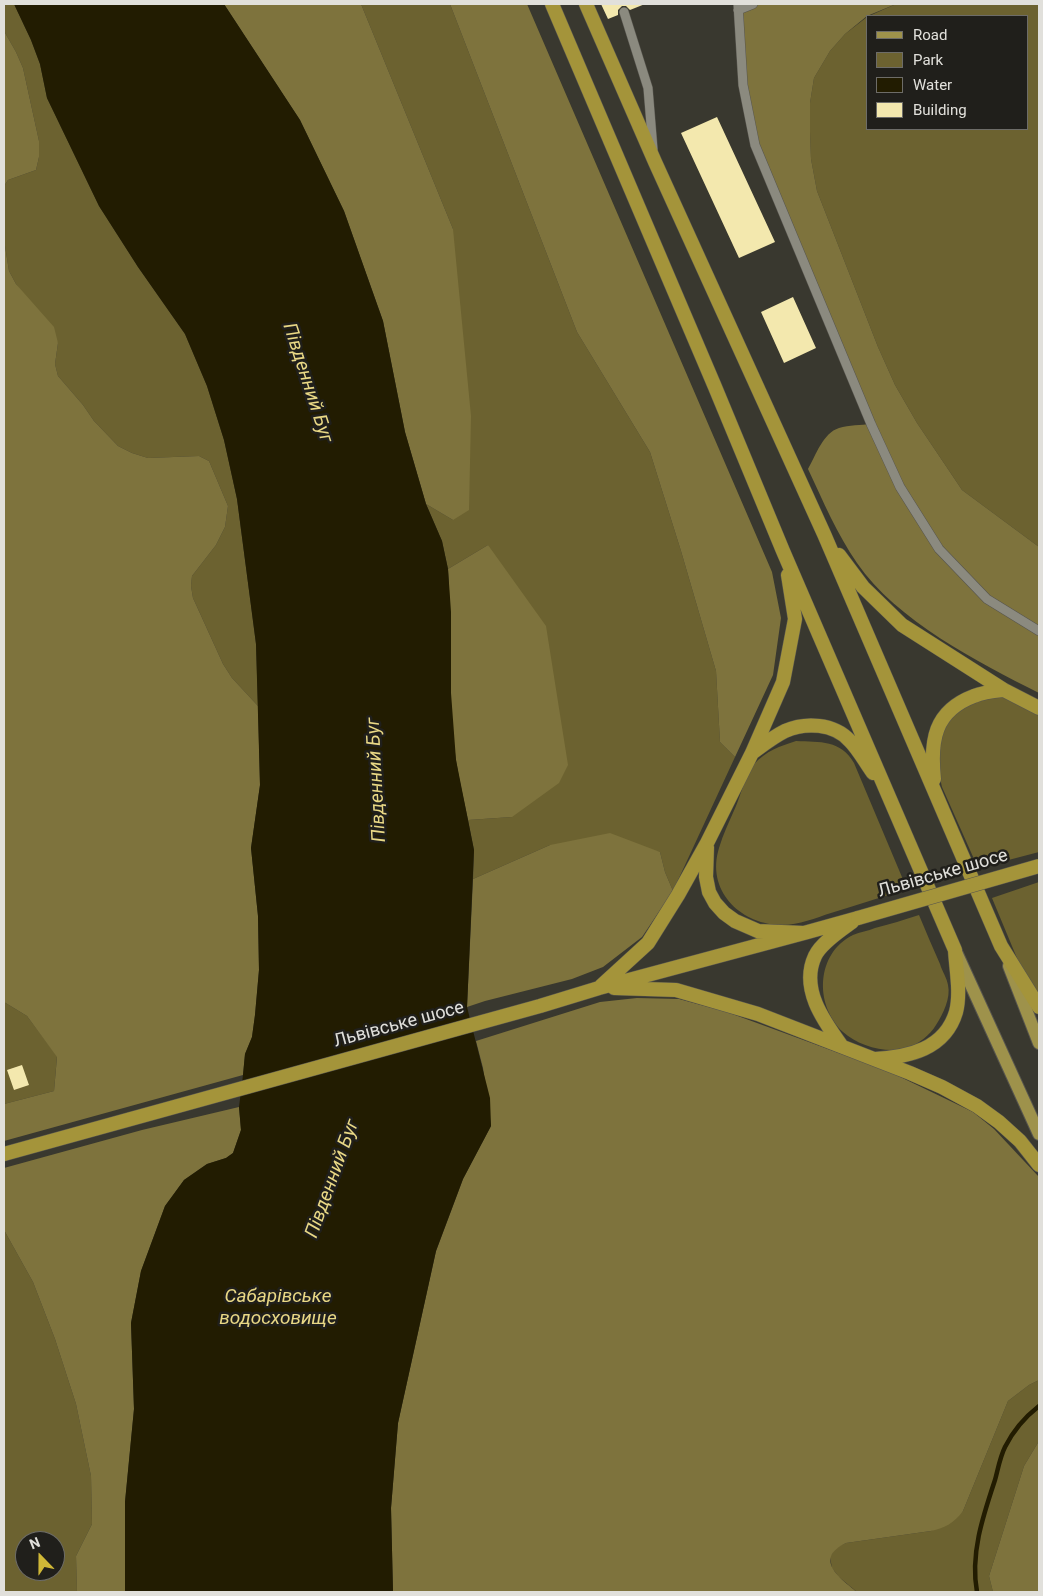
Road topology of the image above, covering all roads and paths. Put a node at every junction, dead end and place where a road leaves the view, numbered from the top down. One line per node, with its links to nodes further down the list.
1 (552, 4): 8 (highway)
2 (586, 4): 6 (highway)
3 (754, 4): 4 (lane)
4 (738, 7): 9 (lane)
5 (624, 12): 6 (lane)
6 (654, 162): 7 (highway)
7 (824, 534): 10 (highway); 13 (highway)
8 (783, 551): 12 (highway); 14 (highway)
9 (1039, 631)
10 (1004, 690): 11 (highway); 13 (highway)
11 (1039, 708)
12 (752, 753): 14 (highway); 15 (highway)
13 (935, 792): 19 (highway)
14 (891, 799): 20 (highway)
15 (707, 843): 18 (highway); 21 (highway)
16 (1039, 866): 17 (highway, Львівське шосе, bridge)
17 (858, 918): 18 (highway, Львівське шосе); 24 (highway)
18 (804, 933): 21 (highway, Львівське шосе)
19 (1001, 946): 22 (highway); 23 (main road)
20 (955, 950): 25 (highway); 26 (main road)
21 (599, 988): 24 (highway); 27 (highway, Львівське шосе)
22 (1039, 1007)
23 (1039, 1043)
24 (842, 1046): 25 (highway)
25 (875, 1059): 28 (highway)
26 (1039, 1134)
27 (4, 1154)
28 (1039, 1164)

